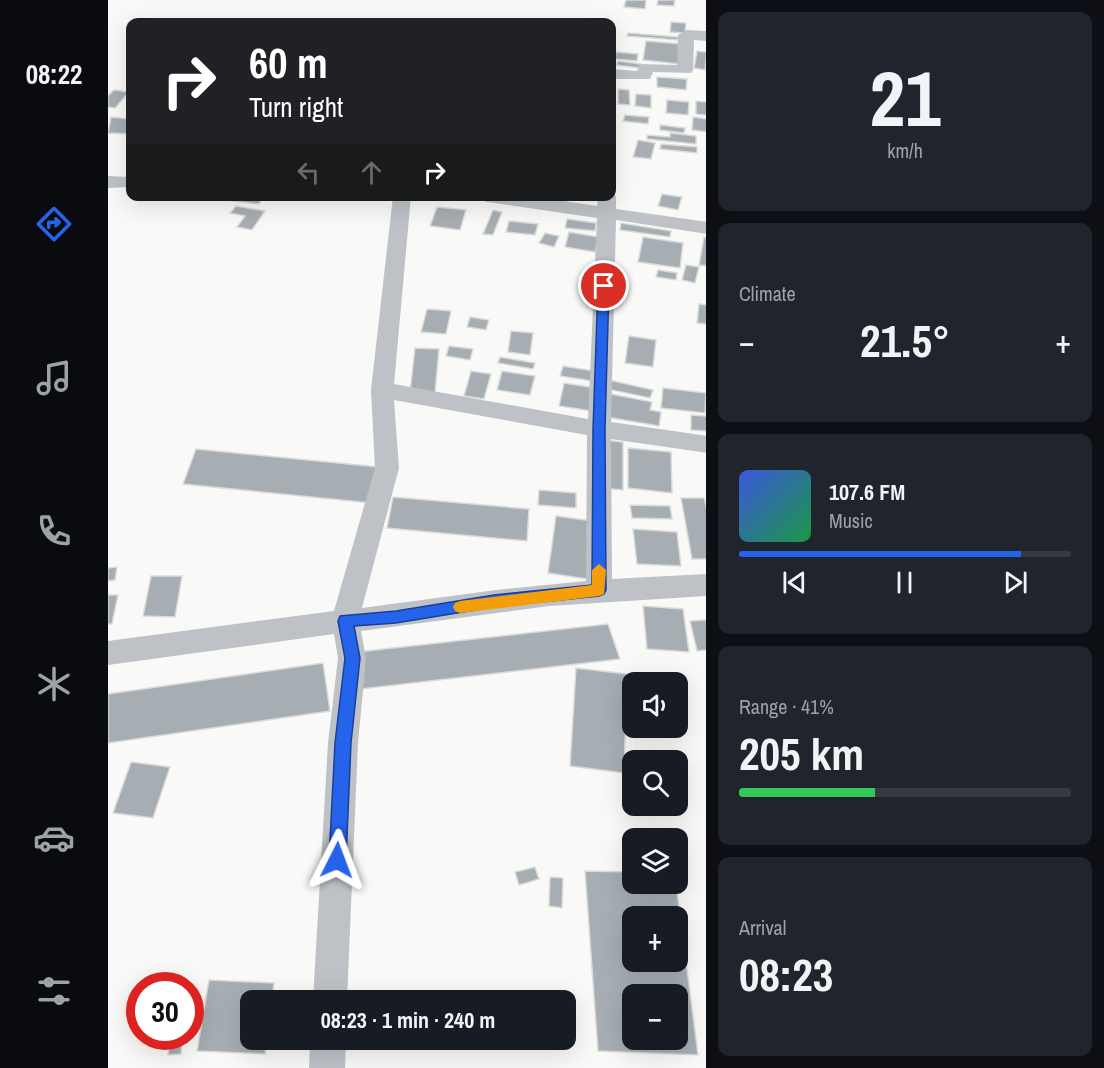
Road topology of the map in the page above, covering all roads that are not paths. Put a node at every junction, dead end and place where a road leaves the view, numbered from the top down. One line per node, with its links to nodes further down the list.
1 (706, 36): 2 (street)
2 (616, 74)
3 (108, 182): 4 (street)
4 (126, 182)
5 (401, 201): 9 (street)
6 (554, 201): 7 (street)
7 (607, 205): 8 (street); 10 (street)
8 (706, 228)
9 (382, 390): 10 (street); 14 (street)
10 (599, 429): 11 (street); 13 (street)
11 (706, 445)
12 (706, 585): 13 (street)
13 (599, 590): 14 (street)
14 (345, 621): 15 (street); 16 (street)
15 (108, 653)
16 (331, 990)
17 (328, 1050): 18 (street)
18 (327, 1068)

